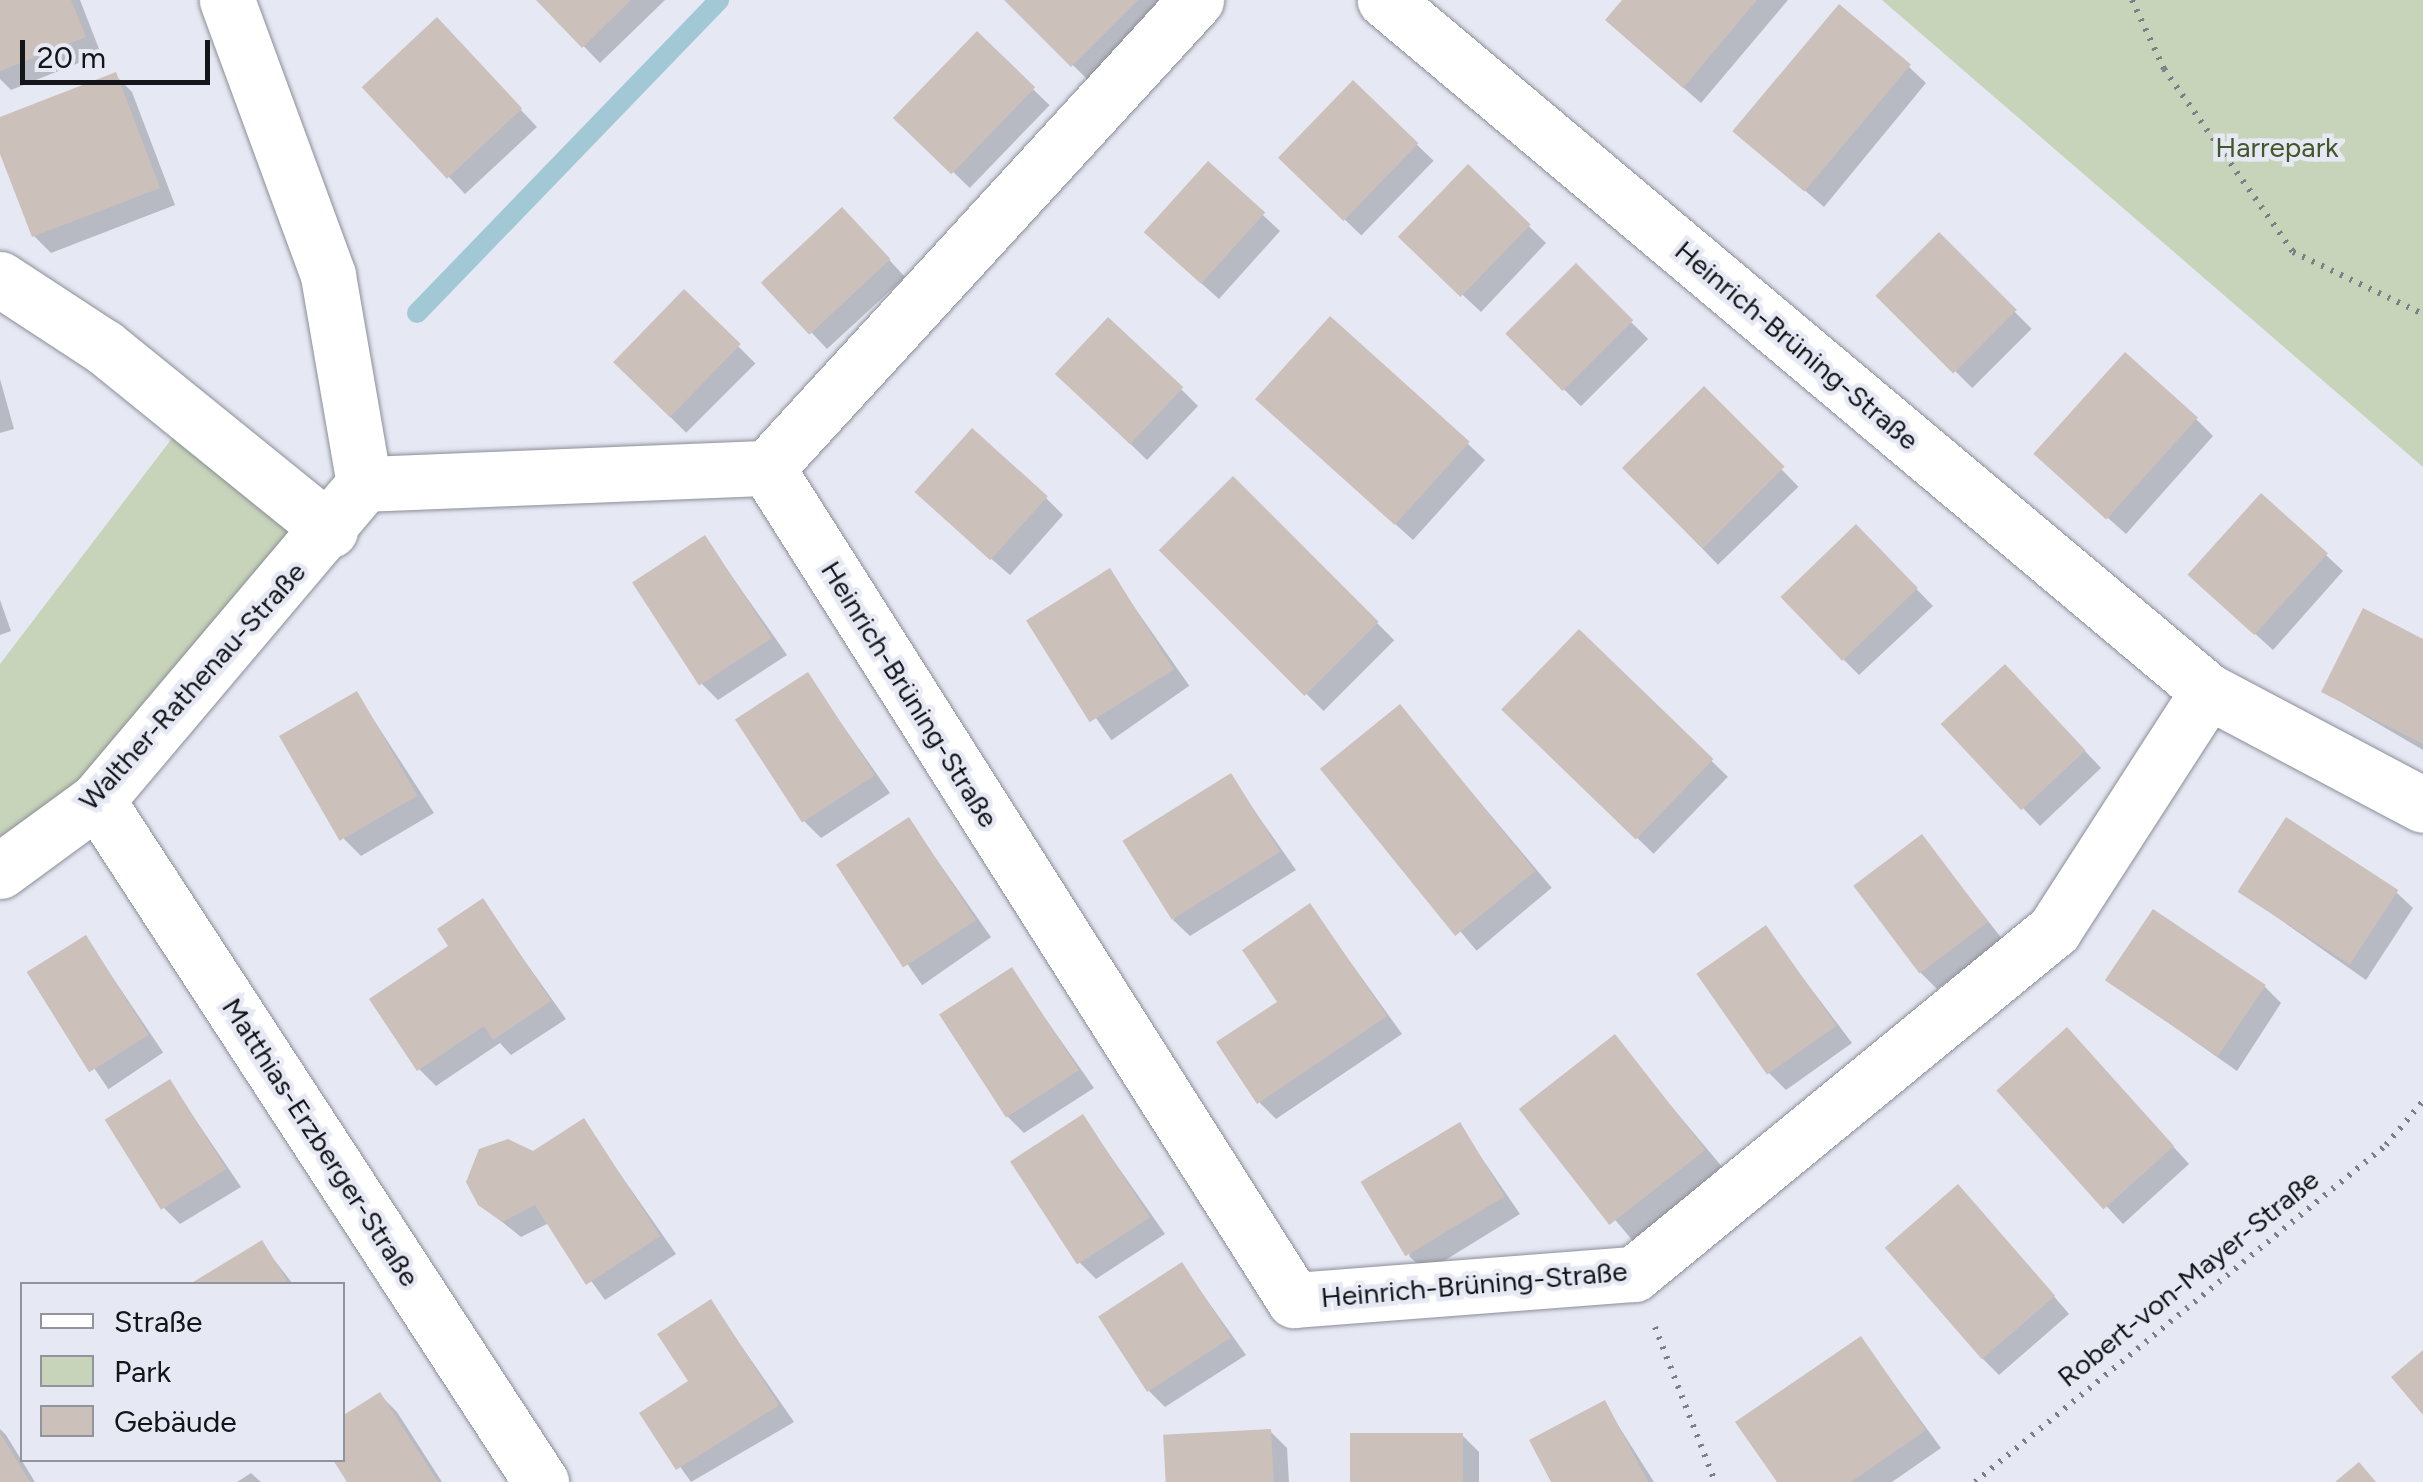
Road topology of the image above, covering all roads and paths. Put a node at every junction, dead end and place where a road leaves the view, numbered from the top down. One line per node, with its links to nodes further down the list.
1 (227, 0): 8 (street)
2 (1196, 0): 7 (street)
3 (1385, 0): 10 (street, Heinrich-Brüning-Straße)
4 (2132, 0): 6 (path)
5 (0, 279): 9 (street)
6 (2423, 314)
7 (767, 468): 8 (street); 15 (street, Heinrich-Brüning-Straße)
8 (364, 484): 9 (street, Walther-Rathenau-Straße)
9 (330, 530): 11 (street, Walther-Rathenau-Straße)
10 (2208, 691): 12 (street, Heinrich-Brüning-Straße); 15 (street, Heinrich-Brüning-Straße)
11 (98, 800): 13 (street, Walther-Rathenau-Straße); 16 (street, Matthias-Erzberger-Straße)
12 (2423, 805)
13 (0, 870)
14 (2423, 1102): 18 (path, Robert-von-Mayer-Straße)
15 (1634, 1274): 17 (path)
16 (541, 1482)
17 (1715, 1482)
18 (1975, 1482)

